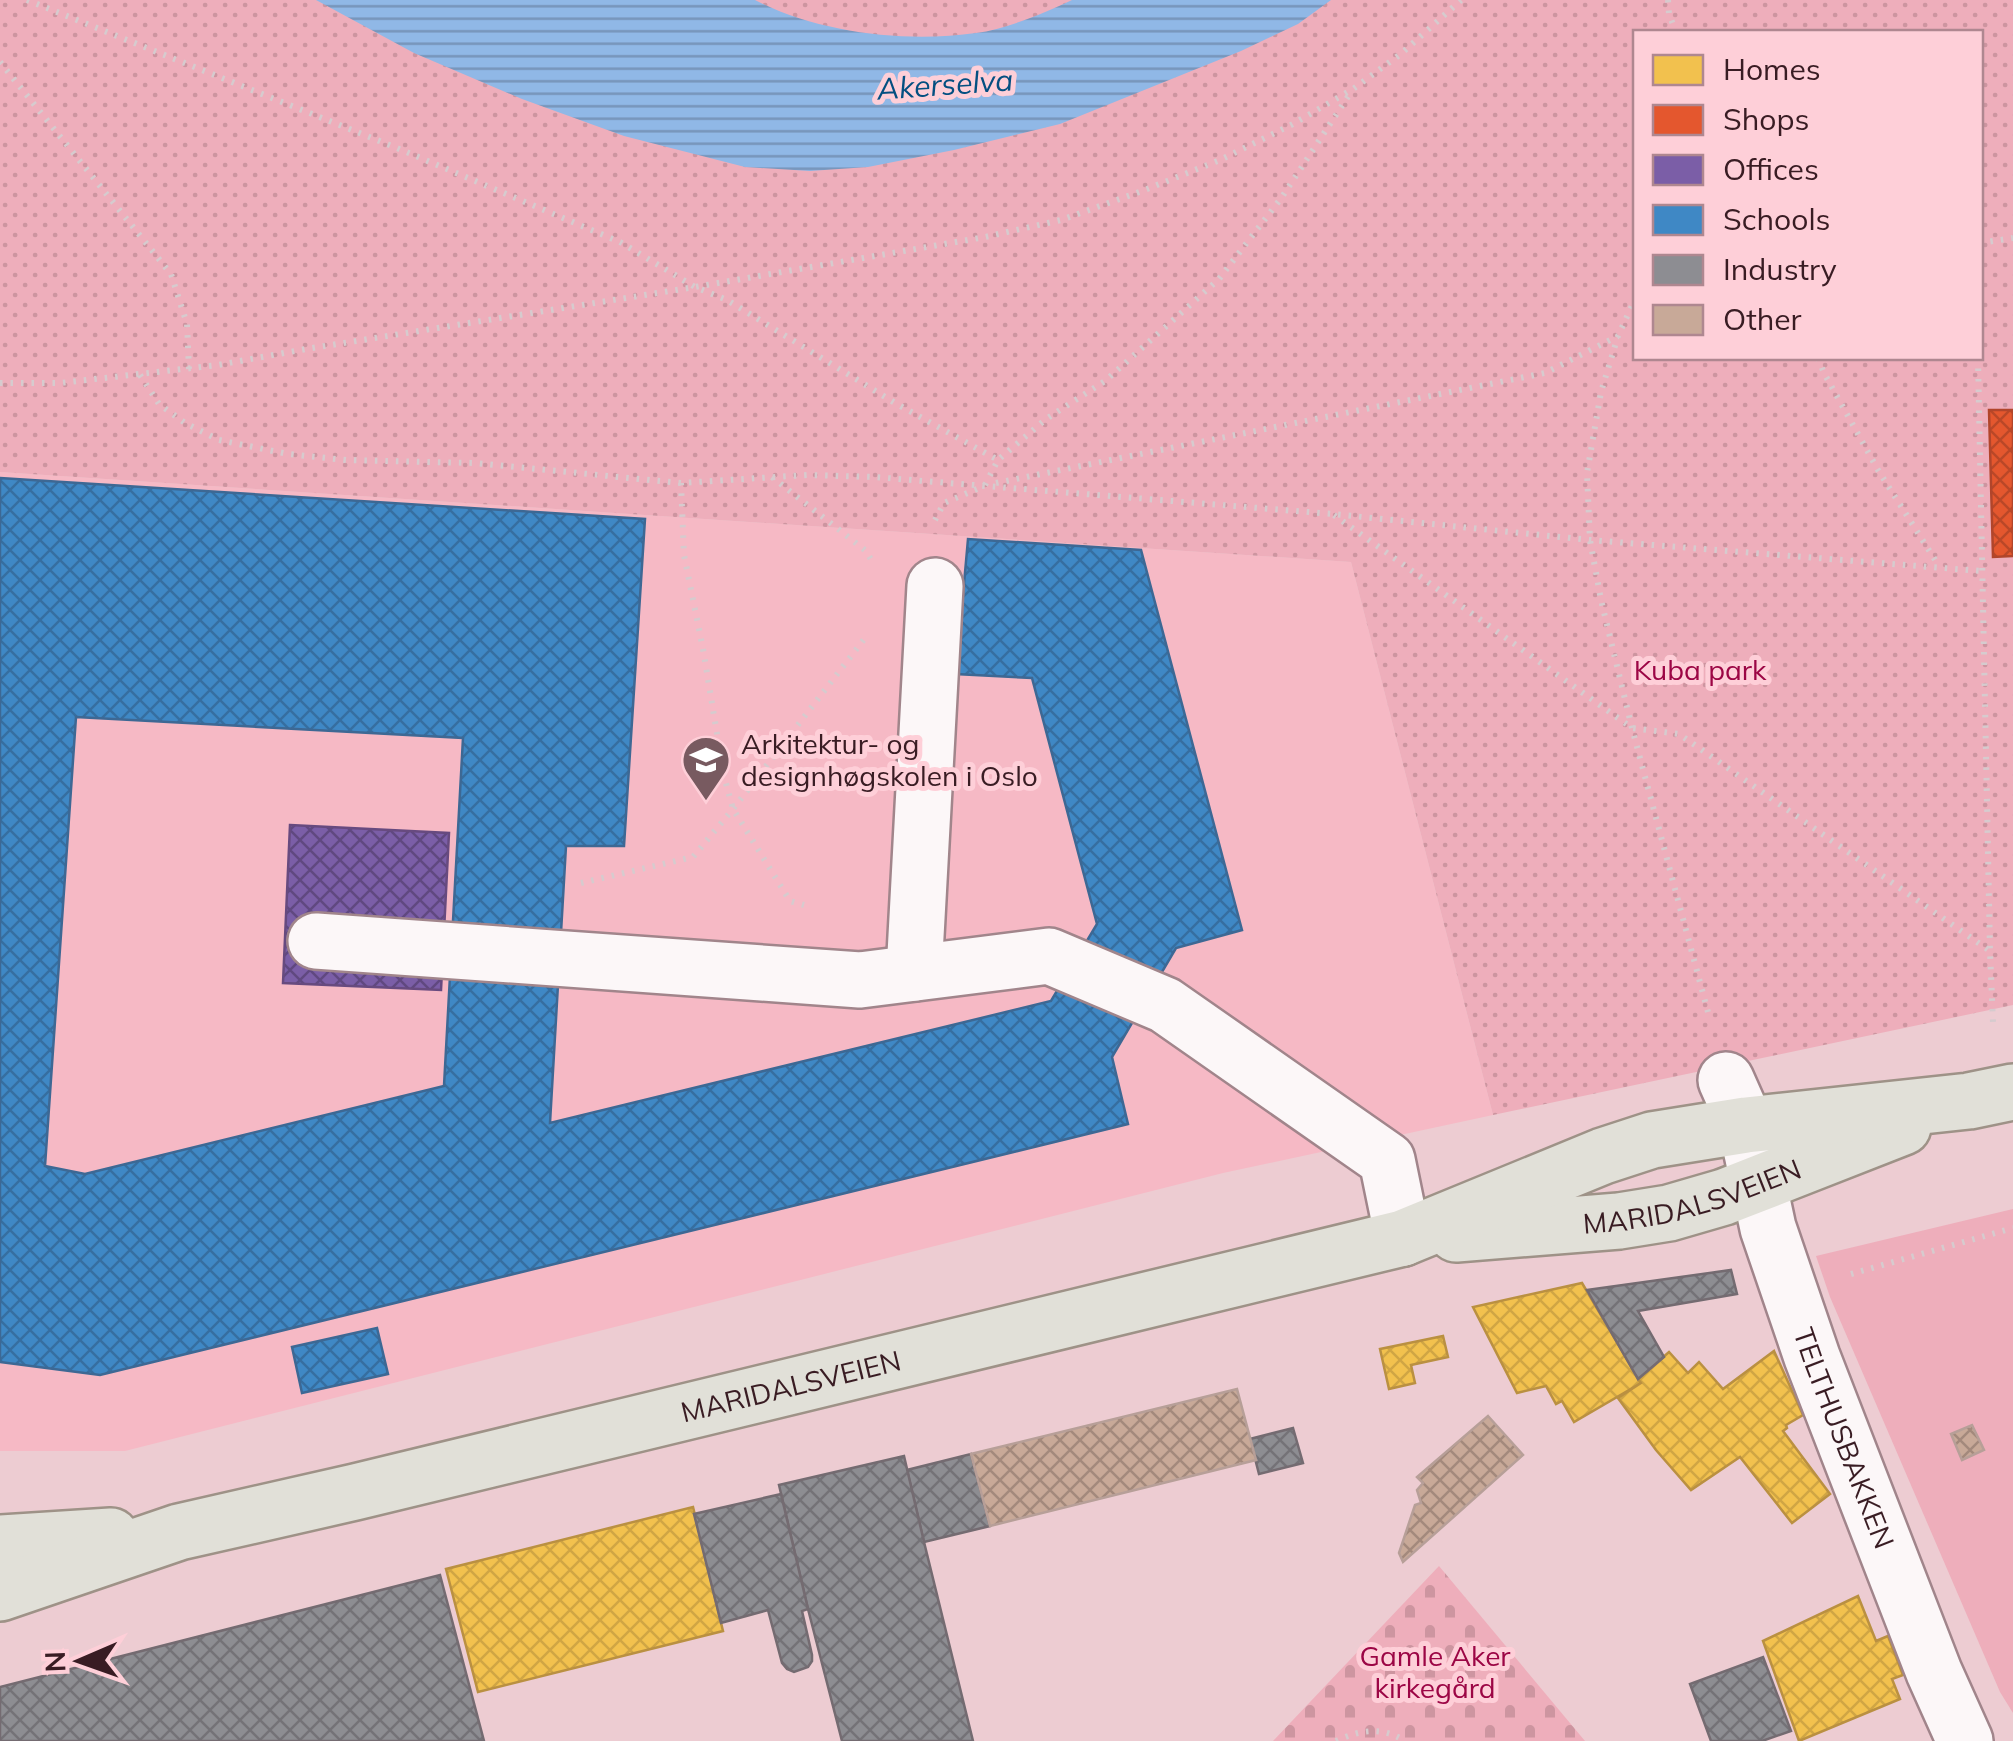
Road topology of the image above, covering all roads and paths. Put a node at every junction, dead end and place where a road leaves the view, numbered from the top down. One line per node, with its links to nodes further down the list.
1 (28, 0): 9 (path)
2 (1462, 0): 6 (path)
3 (1668, 0): 4 (path)
4 (1675, 30)
5 (0, 62): 14 (path)
6 (1353, 89): 9 (path); 17 (path)
7 (2013, 238): 8 (path)
8 (1983, 243)
9 (696, 287): 14 (path); 17 (path)
10 (1633, 304): 11 (path)
11 (1618, 336): 20 (path); 22 (path)
12 (1819, 360): 25 (path)
13 (1978, 360): 26 (path)
14 (189, 369): 15 (path)
15 (140, 376): 16 (path); 19 (path)
16 (0, 383)
17 (998, 460): 20 (path)
18 (772, 478): 19 (path); 20 (path); 24 (path)
19 (682, 482): 29 (path)
20 (986, 485): 21 (path); 23 (path)
21 (1334, 514): 22 (path); 28 (path)
22 (1590, 540): 25 (path); 28 (path)
23 (932, 560): 34 (street)
24 (876, 566)
25 (1939, 567): 26 (path)
26 (1981, 570): 33 (path)
27 (874, 626): 29 (path)
28 (1632, 728): 33 (path); 37 (path)
29 (734, 809): 30 (path); 31 (path)
30 (581, 883)
31 (807, 906)
32 (316, 940): 34 (street)
33 (1990, 951): 35 (path)
34 (914, 974): 40 (street)
35 (1994, 1022)
36 (1991, 1096): 37 (main road, MARIDALSVEIEN); 38 (main road, MARIDALSVEIEN)
37 (1736, 1102): 38 (street, TELTHUSBAKKEN); 40 (main road, MARIDALSVEIEN)
38 (1758, 1183): 40 (main road, MARIDALSVEIEN); 47 (street, TELTHUSBAKKEN)
39 (2013, 1228): 41 (path)
40 (1403, 1238): 42 (main road, MARIDALSVEIEN)
41 (1844, 1276)
42 (179, 1532): 43 (main road, MARIDALSVEIEN); 44 (main road, MARIDALSVEIEN)
43 (0, 1542)
44 (0, 1594)
45 (1336, 1741): 46 (path)
46 (1404, 1741)
47 (1965, 1741)

